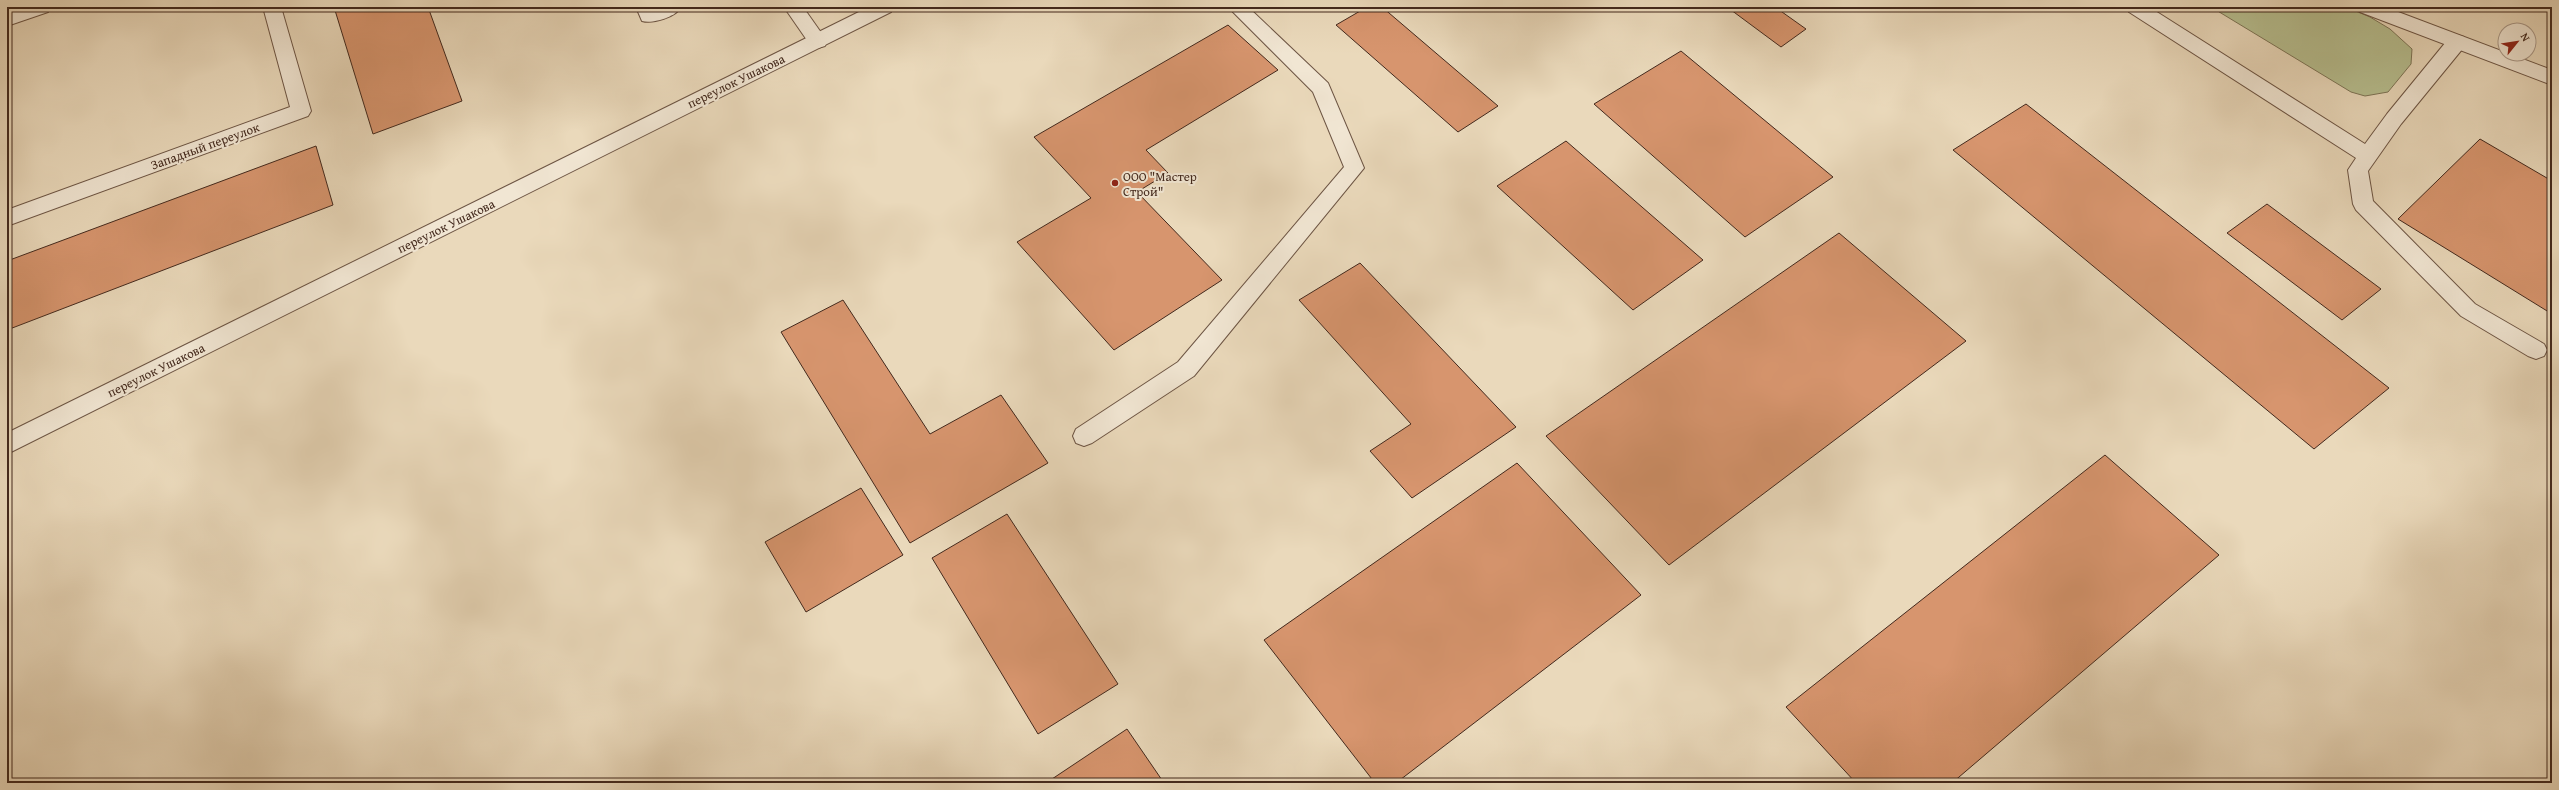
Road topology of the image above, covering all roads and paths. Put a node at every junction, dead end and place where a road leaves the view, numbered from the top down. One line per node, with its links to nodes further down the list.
1 (42, 7): 10 (street)
2 (272, 7): 15 (street, Западный переулок)
3 (645, 7): 4 (street)
4 (672, 7)
5 (792, 7): 11 (street)
6 (885, 7): 11 (street, переулок Ушакова)
7 (1237, 7): 17 (street)
8 (2135, 7): 14 (street)
9 (2366, 7): 12 (street)
10 (7, 19)
11 (818, 41): 18 (street, переулок Ушакова)
12 (2457, 42): 13 (street); 14 (street)
13 (2552, 78)
14 (2368, 156): 16 (street)
15 (7, 218)
16 (2536, 350)
17 (1084, 436)
18 (7, 444)

